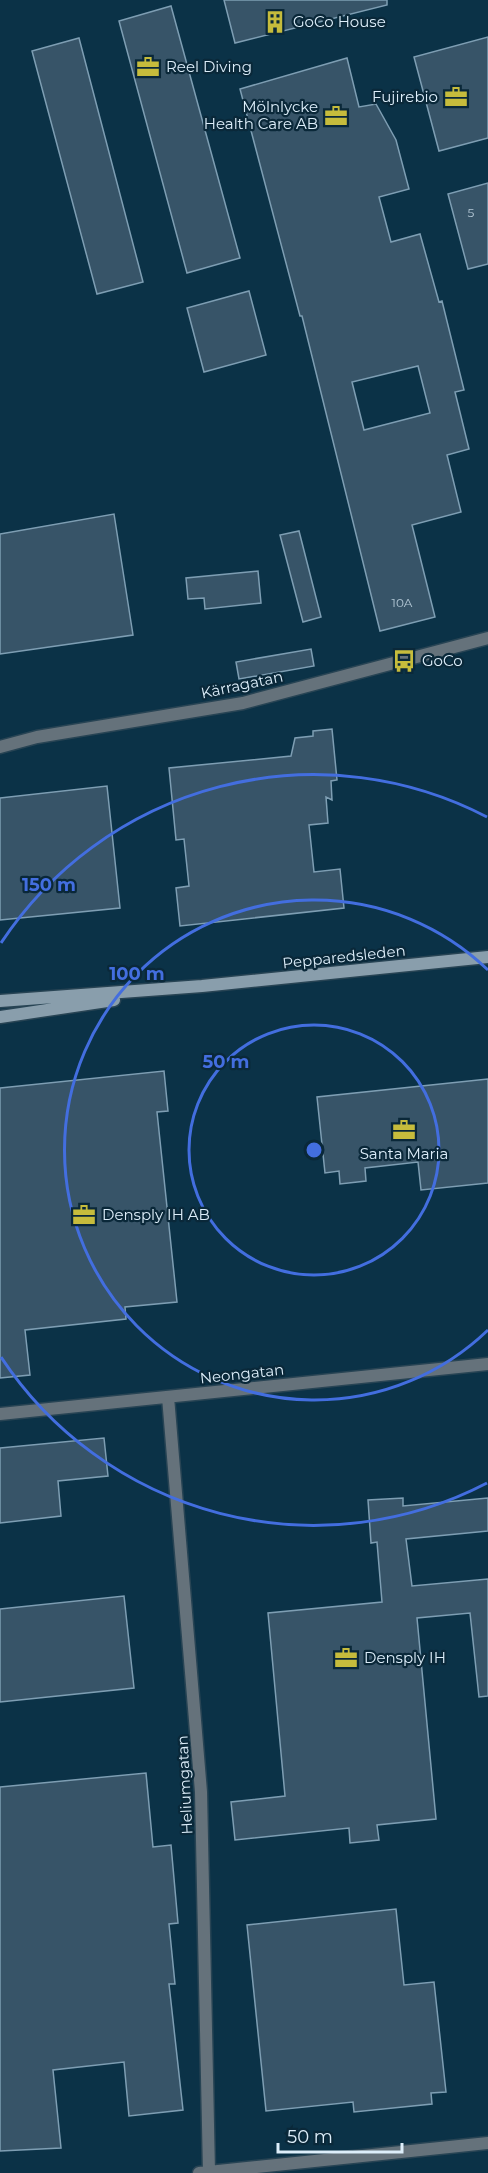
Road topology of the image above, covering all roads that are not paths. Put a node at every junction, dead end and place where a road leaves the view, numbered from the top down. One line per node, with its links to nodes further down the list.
1 (488, 638): 2 (street, Kärragatan)
2 (0, 747)
3 (488, 957): 4 (street, Pepparedsleden)
4 (202, 986): 5 (street, Pepparedsleden); 6 (street, Pepparedsleden)
5 (0, 1001)
6 (0, 1017)
7 (488, 1364): 8 (street, Neongatan)
8 (168, 1397): 9 (street, Neongatan); 11 (street, Heliumgatan)
9 (0, 1414)
10 (488, 2143): 11 (street)
11 (204, 2173)

